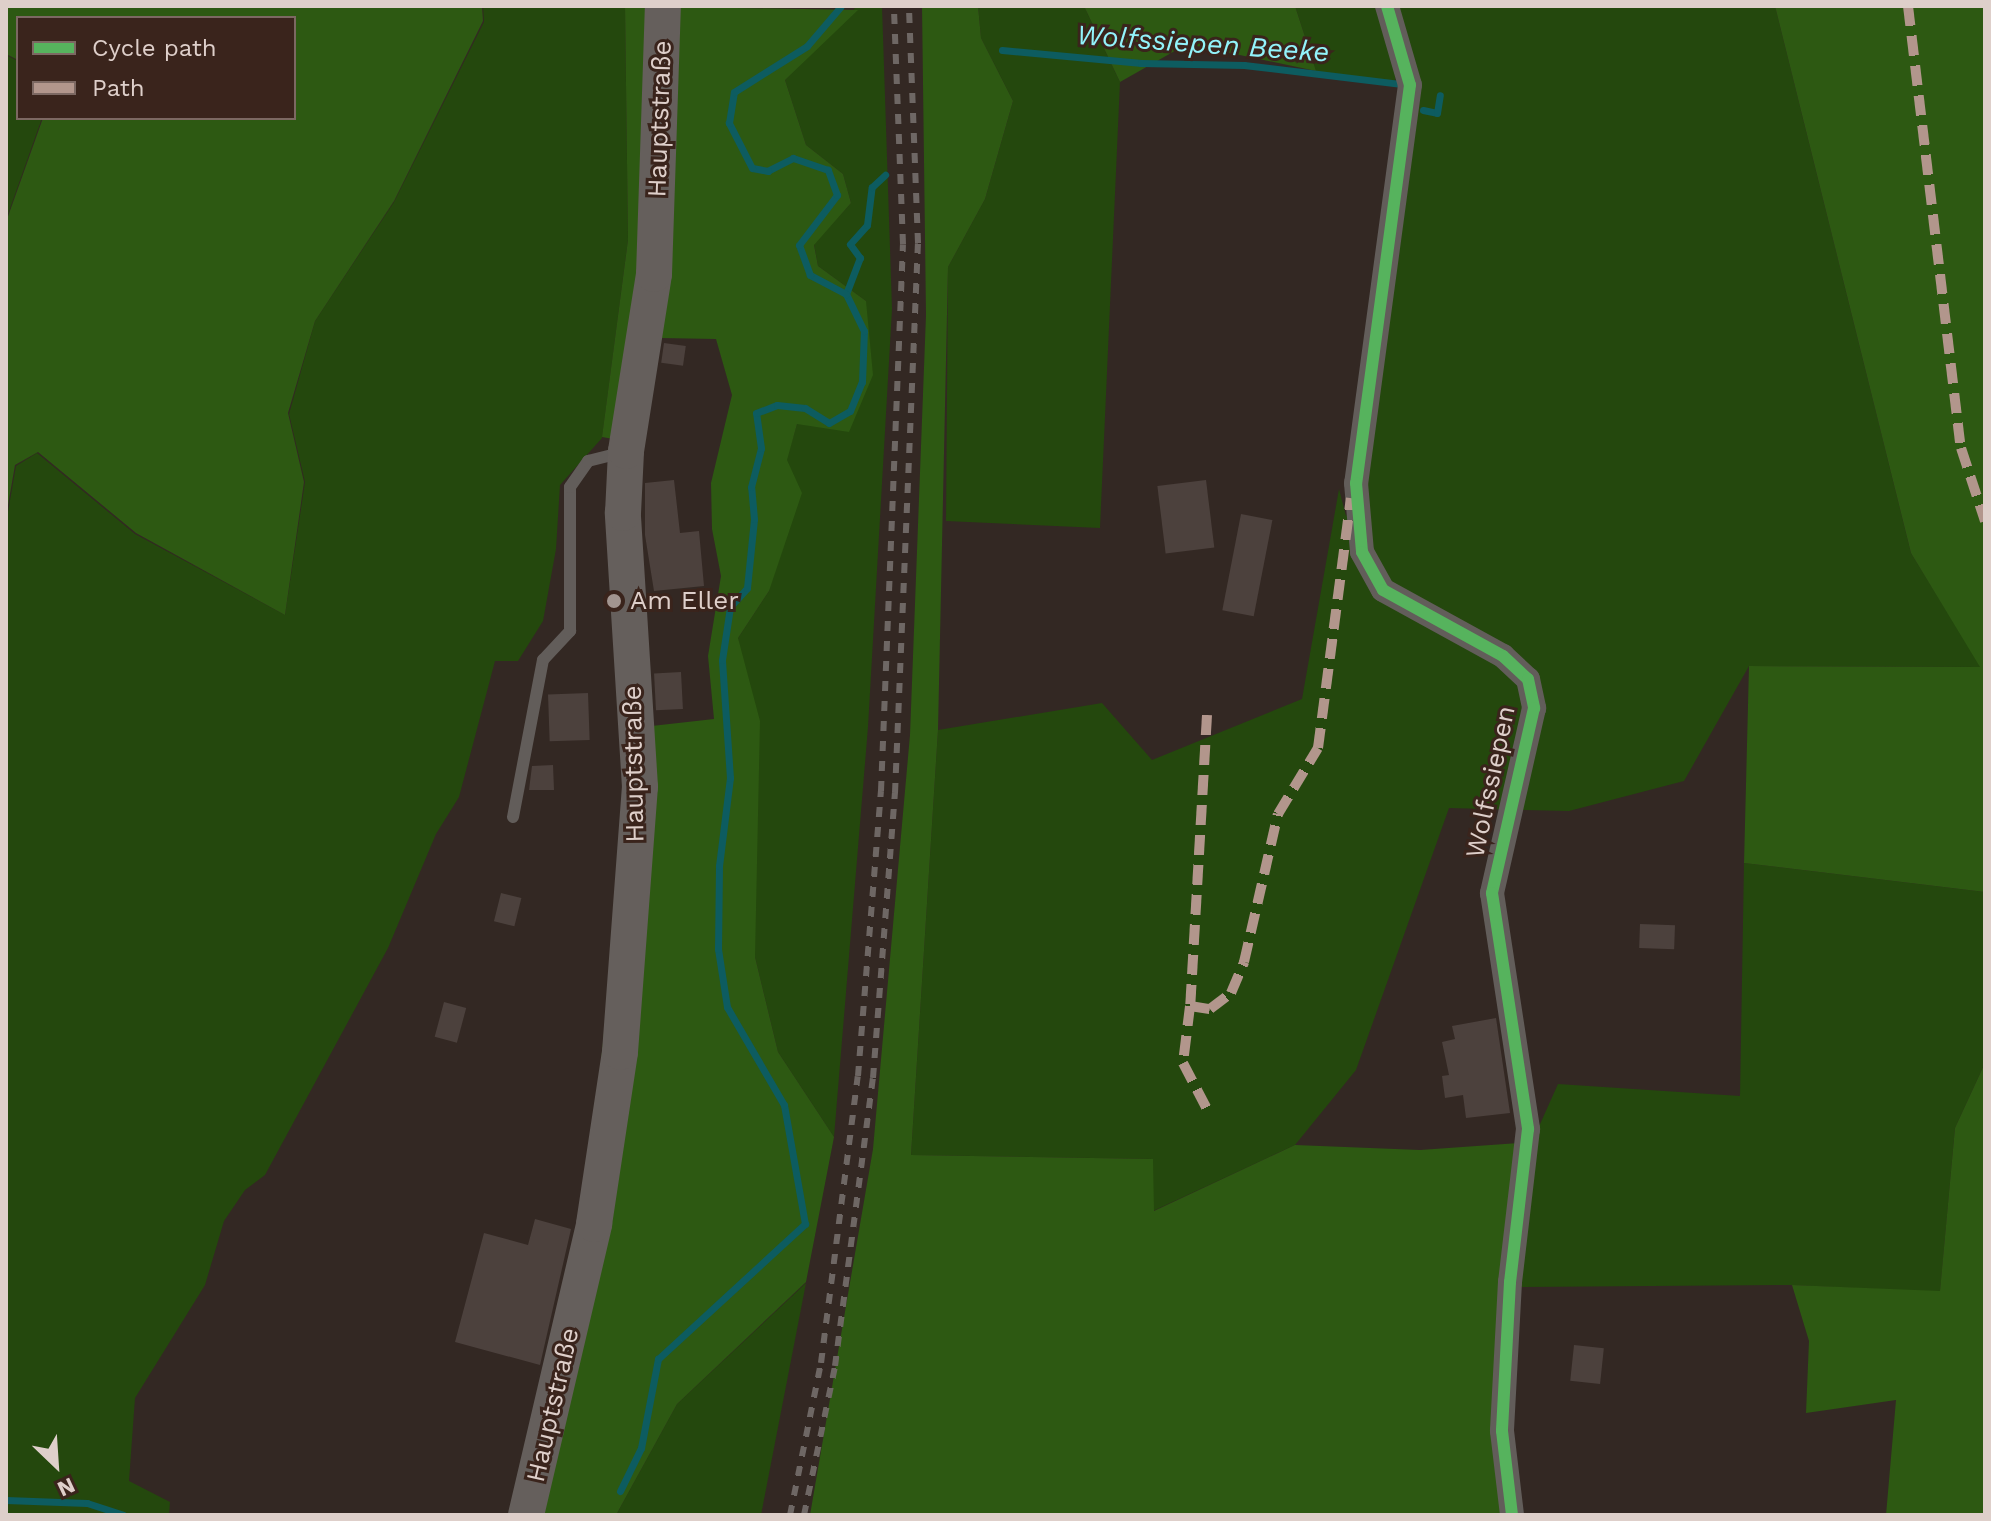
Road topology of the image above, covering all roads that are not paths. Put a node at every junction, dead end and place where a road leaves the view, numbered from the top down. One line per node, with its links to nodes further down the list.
1 (663, 6): 3 (main road, Hauptstraße)
2 (1387, 6): 6 (street, Wolfssiepen)
3 (626, 451): 4 (lane); 5 (main road, Hauptstraße)
4 (513, 817)
5 (526, 1515)
6 (1512, 1515)

